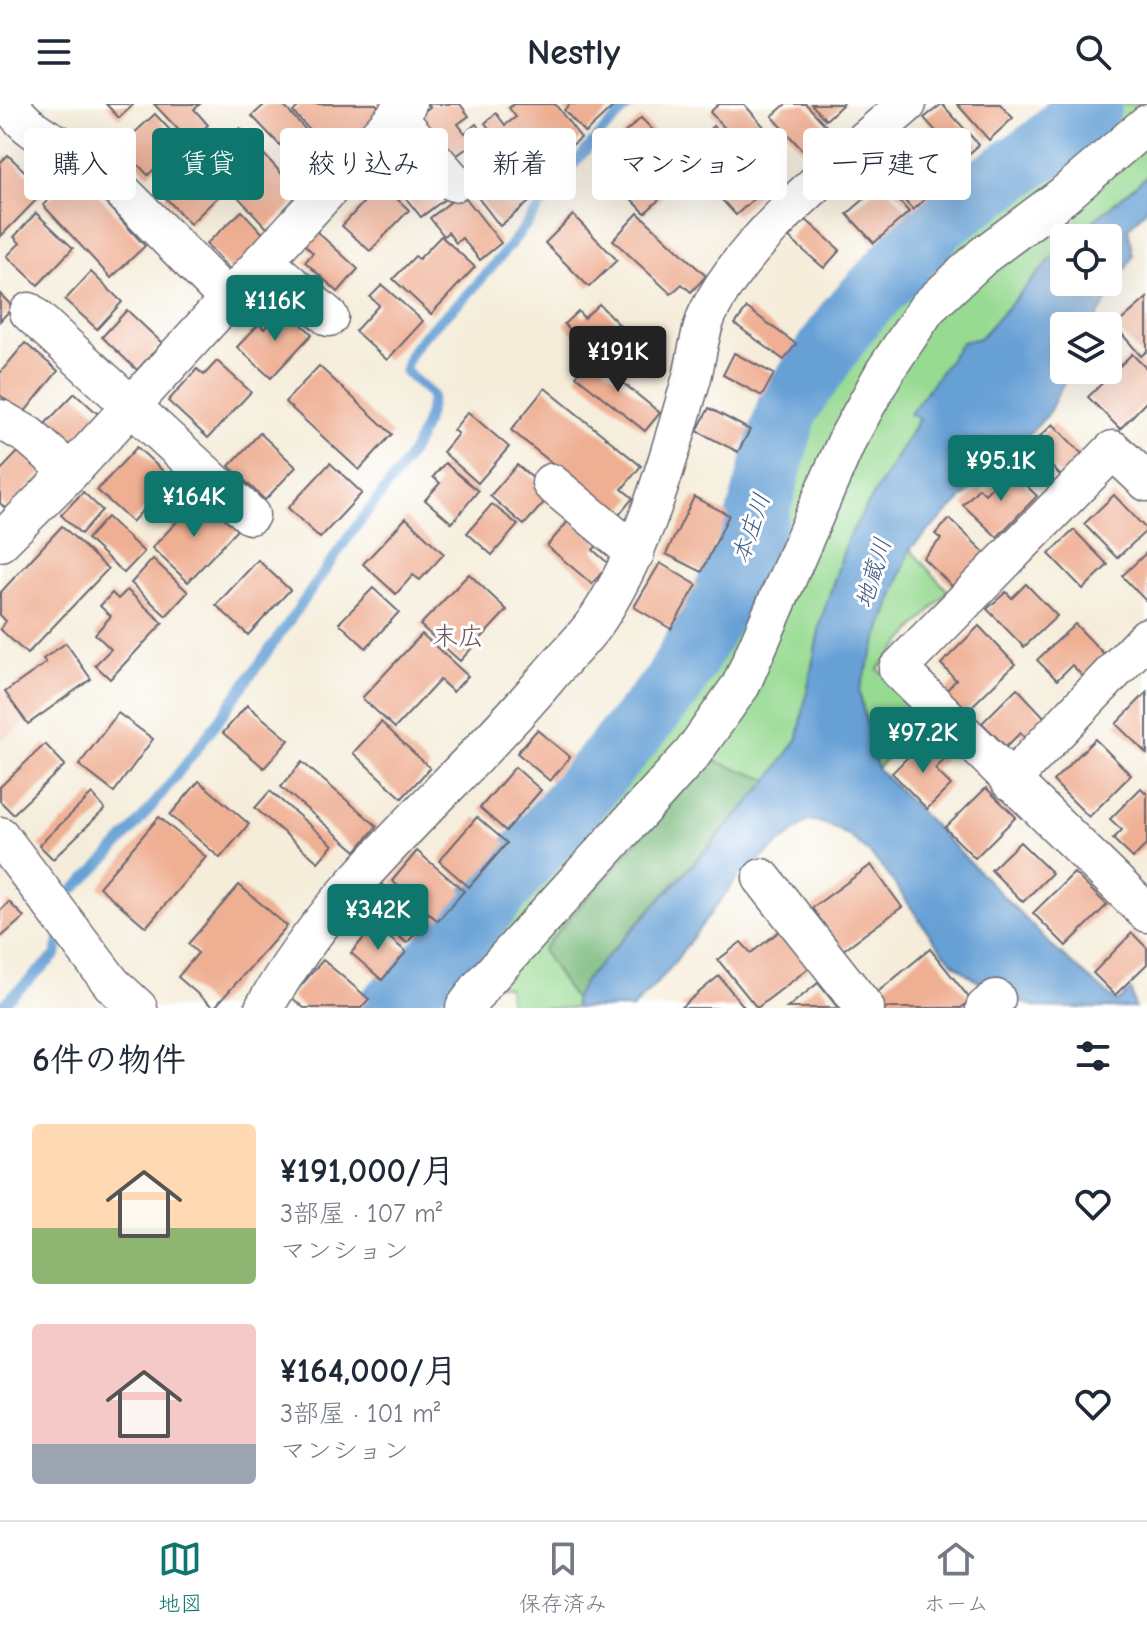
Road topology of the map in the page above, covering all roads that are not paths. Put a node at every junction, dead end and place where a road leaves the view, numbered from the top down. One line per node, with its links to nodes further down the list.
1 (907, 104): 17 (street)
2 (403, 107): 5 (street); 6 (street)
3 (10, 121): 7 (street)
4 (1147, 124): 25 (street)
5 (454, 182)
6 (263, 260): 7 (street); 9 (street)
7 (228, 299): 10 (street)
8 (29, 312): 10 (street)
9 (329, 317)
10 (130, 408): 12 (street); 15 (street)
11 (0, 419): 12 (street)
12 (69, 471): 16 (street)
13 (1147, 482): 19 (street)
14 (551, 483): 17 (street)
15 (250, 515)
16 (0, 542)
17 (635, 553): 24 (street)
18 (1147, 637): 19 (street)
19 (1010, 781): 22 (street)
20 (0, 836): 23 (street)
21 (762, 878): 26 (street)
22 (1140, 893)
23 (138, 1008)
24 (264, 1008)
25 (465, 1008)
26 (865, 1008)

